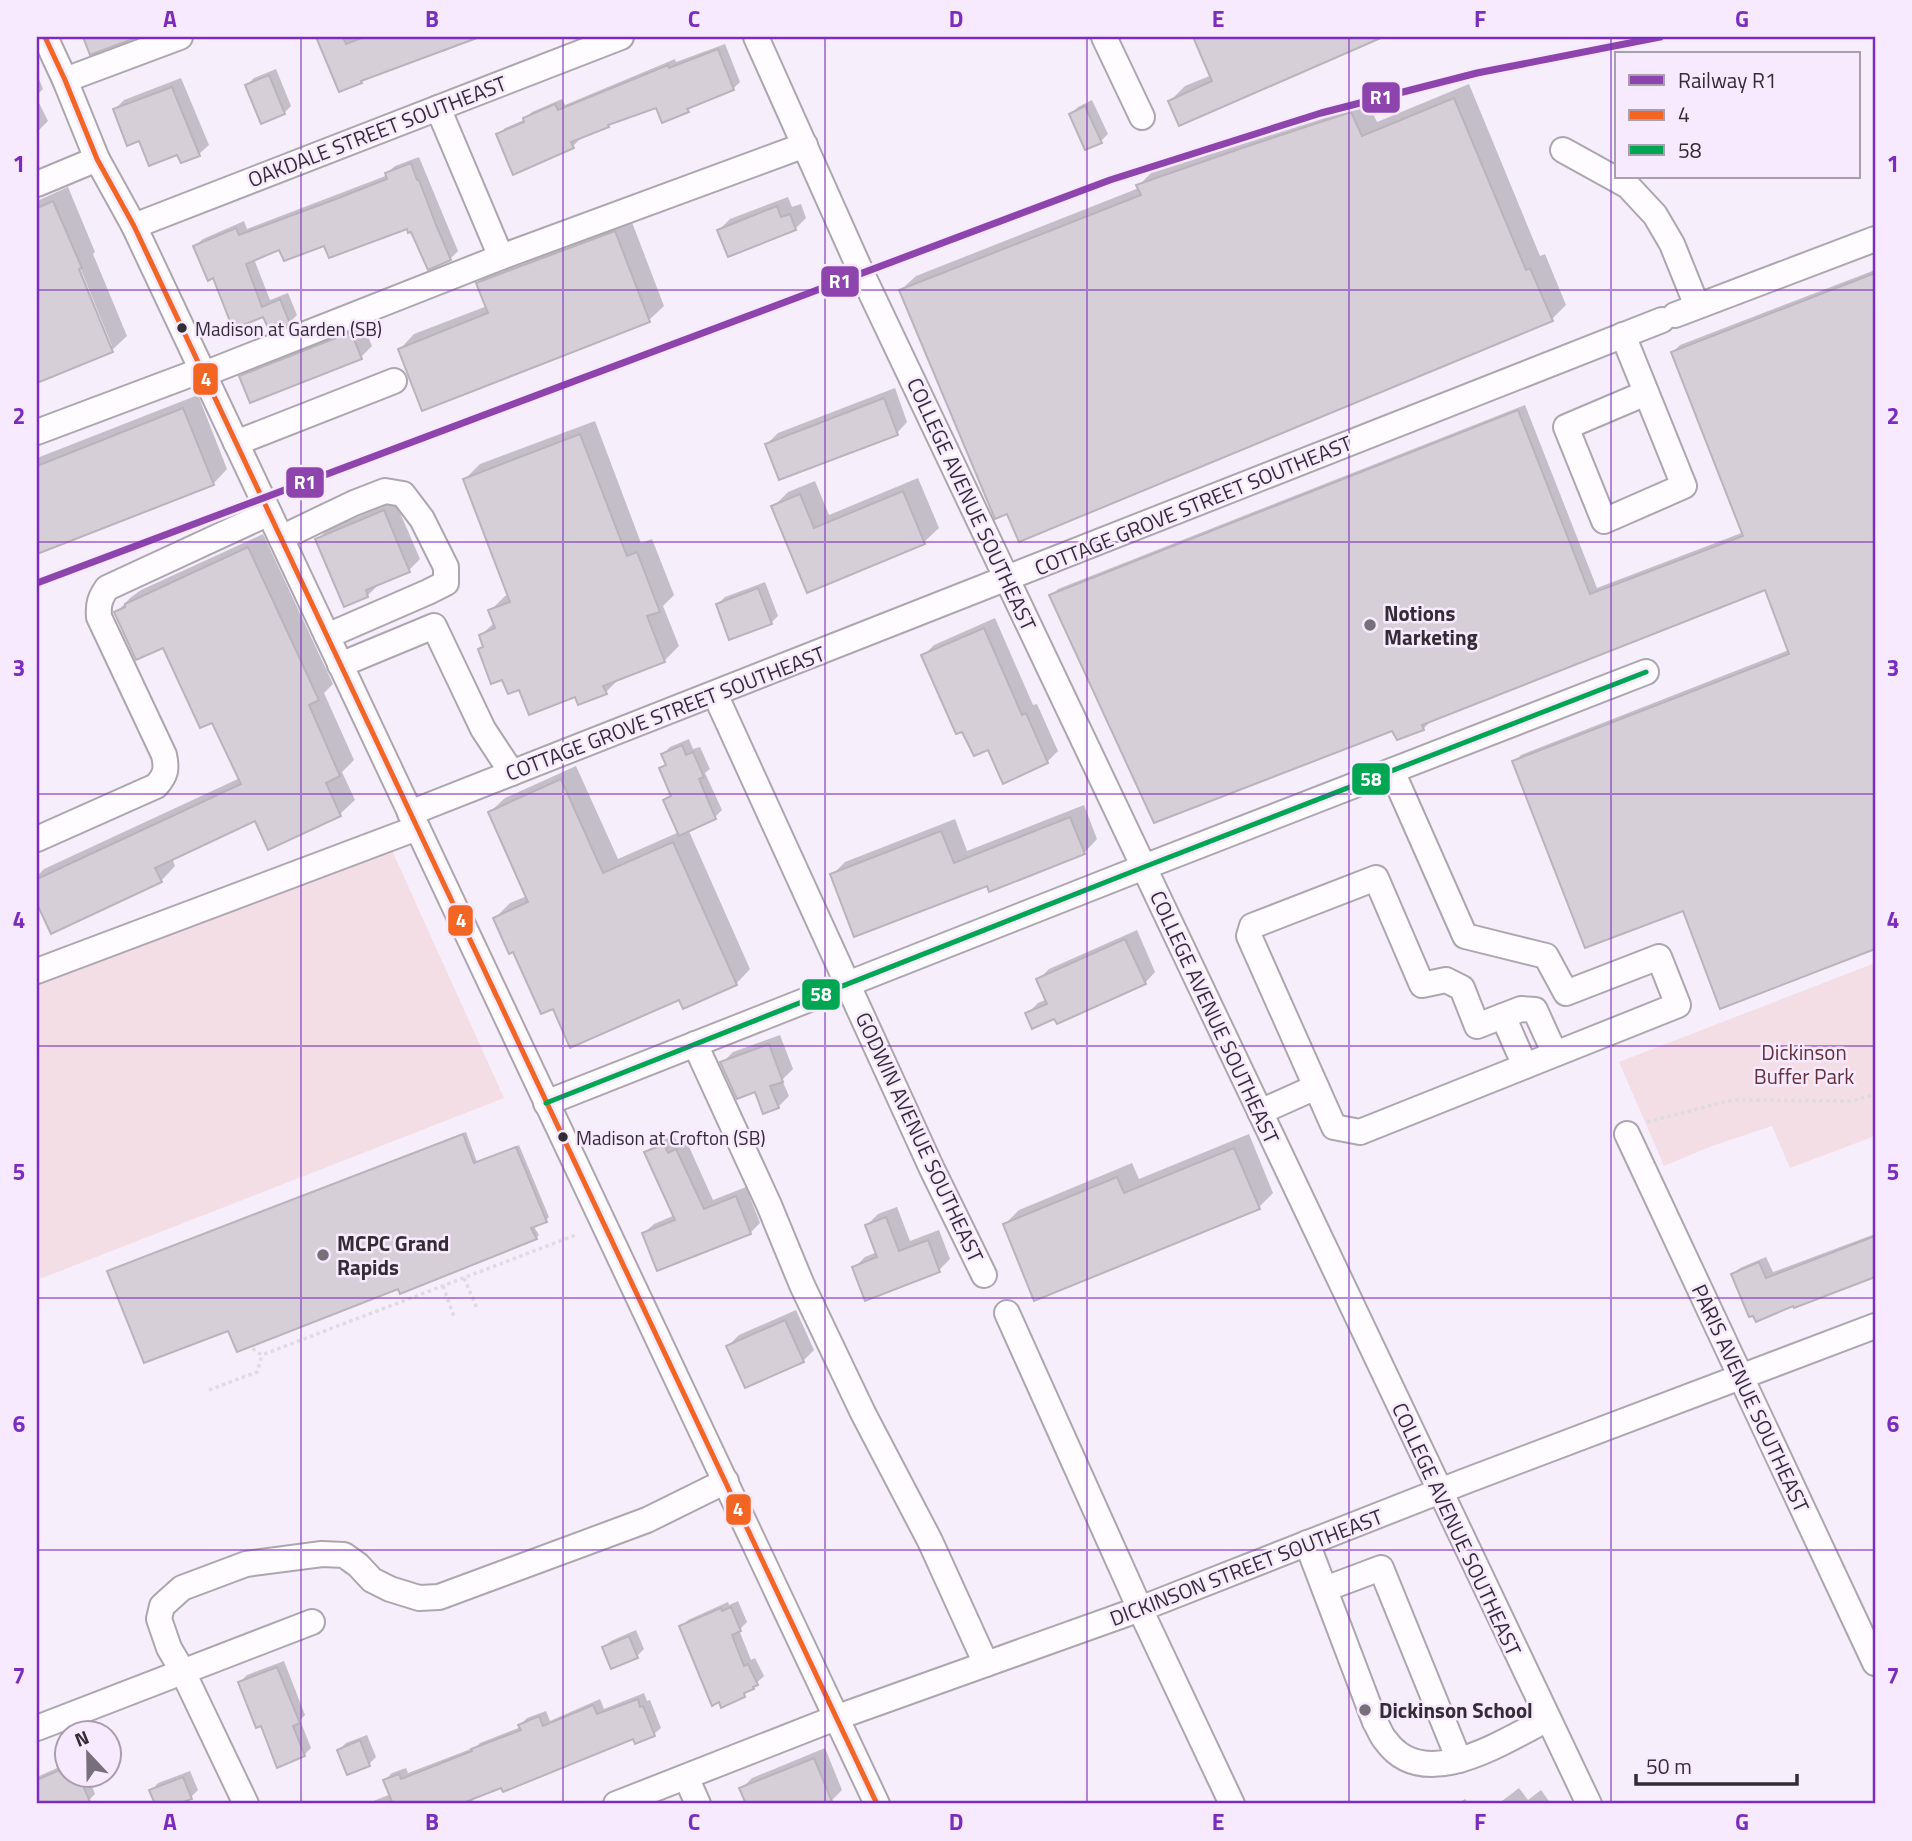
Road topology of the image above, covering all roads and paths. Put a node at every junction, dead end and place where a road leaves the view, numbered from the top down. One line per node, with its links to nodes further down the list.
1 (45, 37): 6 (street)
2 (180, 37): 6 (street)
3 (621, 37): 7 (street, OAKDALE STREET SOUTHEAST)
4 (756, 37): 9 (street, COLLEGE AVENUE SOUTHEAST)
5 (1104, 37): 8 (street)
6 (65, 80): 11 (street)
7 (438, 108): 13 (street, OAKDALE STREET SOUTHEAST); 15 (street)
8 (1142, 117)
9 (804, 145): 15 (street); 25 (street, COLLEGE AVENUE SOUTHEAST)
10 (1563, 150): 16 (street)
11 (97, 159): 12 (street); 13 (street)
12 (37, 184)
13 (134, 226): 18 (street)
14 (1875, 239): 16 (street, COTTAGE GROVE STREET SOUTHEAST)
15 (501, 257): 18 (street)
16 (1678, 313): 17 (street, COTTAGE GROVE STREET SOUTHEAST)
17 (1623, 335): 20 (street); 25 (street, COTTAGE GROVE STREET SOUTHEAST)
18 (203, 372): 21 (street); 22 (street)
19 (394, 381): 22 (street)
20 (1646, 393): 20 (street)
21 (37, 432)
22 (236, 443): 23 (street)
23 (269, 513): 24 (street); 33 (street)
24 (281, 538): 26 (street); 26 (street)
25 (1008, 578): 29 (street, COTTAGE GROVE STREET SOUTHEAST); 34 (street, COLLEGE AVENUE SOUTHEAST)
26 (327, 636): 27 (street)
27 (340, 665): 31 (street); 32 (street)
28 (1646, 673): 30 (street)
29 (715, 694): 31 (street, COTTAGE GROVE STREET SOUTHEAST); 36 (street, GODWIN AVENUE SOUTHEAST)
30 (1392, 771): 34 (street); 39 (street)
31 (512, 773): 32 (street, COTTAGE GROVE STREET SOUTHEAST)
32 (414, 820): 35 (street, COTTAGE GROVE STREET SOUTHEAST); 43 (street)
33 (37, 839)
34 (1144, 867): 36 (street); 44 (street, COLLEGE AVENUE SOUTHEAST)
35 (37, 971)
36 (848, 984): 38 (street); 47 (street, GODWIN AVENUE SOUTHEAST)
37 (1503, 1016): 39 (street); 40 (street); 41 (street)
38 (695, 1044): 43 (street); 65 (street)
39 (1555, 1054): 40 (street)
40 (1525, 1066): 41 (street)
41 (1316, 1087): 44 (street)
42 (1875, 1094): 45 (path)
43 (546, 1103): 58 (street)
44 (1260, 1112): 59 (street, COLLEGE AVENUE SOUTHEAST)
45 (1627, 1134): 56 (street, PARIS AVENUE SOUTHEAST)
46 (576, 1235): 48 (path)
47 (984, 1275)
48 (464, 1278): 49 (path); 50 (path)
49 (443, 1286): 52 (path); 55 (path)
50 (477, 1308)
51 (1007, 1313): 62 (street)
52 (454, 1317)
53 (1875, 1326): 56 (street, DICKINSON STREET SOUTHEAST)
54 (253, 1348): 55 (path)
55 (262, 1355): 57 (path)
56 (1741, 1376): 59 (street, DICKINSON STREET SOUTHEAST); 64 (street, PARIS AVENUE SOUTHEAST)
57 (209, 1390)
58 (726, 1481): 66 (street); 67 (street)
59 (1439, 1491): 60 (street, DICKINSON STREET SOUTHEAST); 68 (street, COLLEGE AVENUE SOUTHEAST)
60 (1307, 1543): 61 (street); 62 (street, DICKINSON STREET SOUTHEAST)
61 (1325, 1589): 70 (street); 70 (street)
62 (1140, 1609): 65 (street, DICKINSON STREET SOUTHEAST); 76 (street)
63 (312, 1622): 66 (street)
64 (1875, 1663)
65 (986, 1664): 67 (street, DICKINSON STREET SOUTHEAST)
66 (183, 1671): 69 (street); 72 (street)
67 (838, 1717): 71 (street, DICKINSON STREET SOUTHEAST); 75 (street)
68 (1548, 1719): 70 (street); 77 (street, COLLEGE AVENUE SOUTHEAST)
69 (37, 1728)
70 (1460, 1760)
71 (686, 1777): 73 (street, DICKINSON STREET SOUTHEAST); 74 (street)
72 (246, 1804)
73 (616, 1804)
74 (698, 1804)
75 (877, 1804)
76 (1232, 1804)
77 (1589, 1804)

